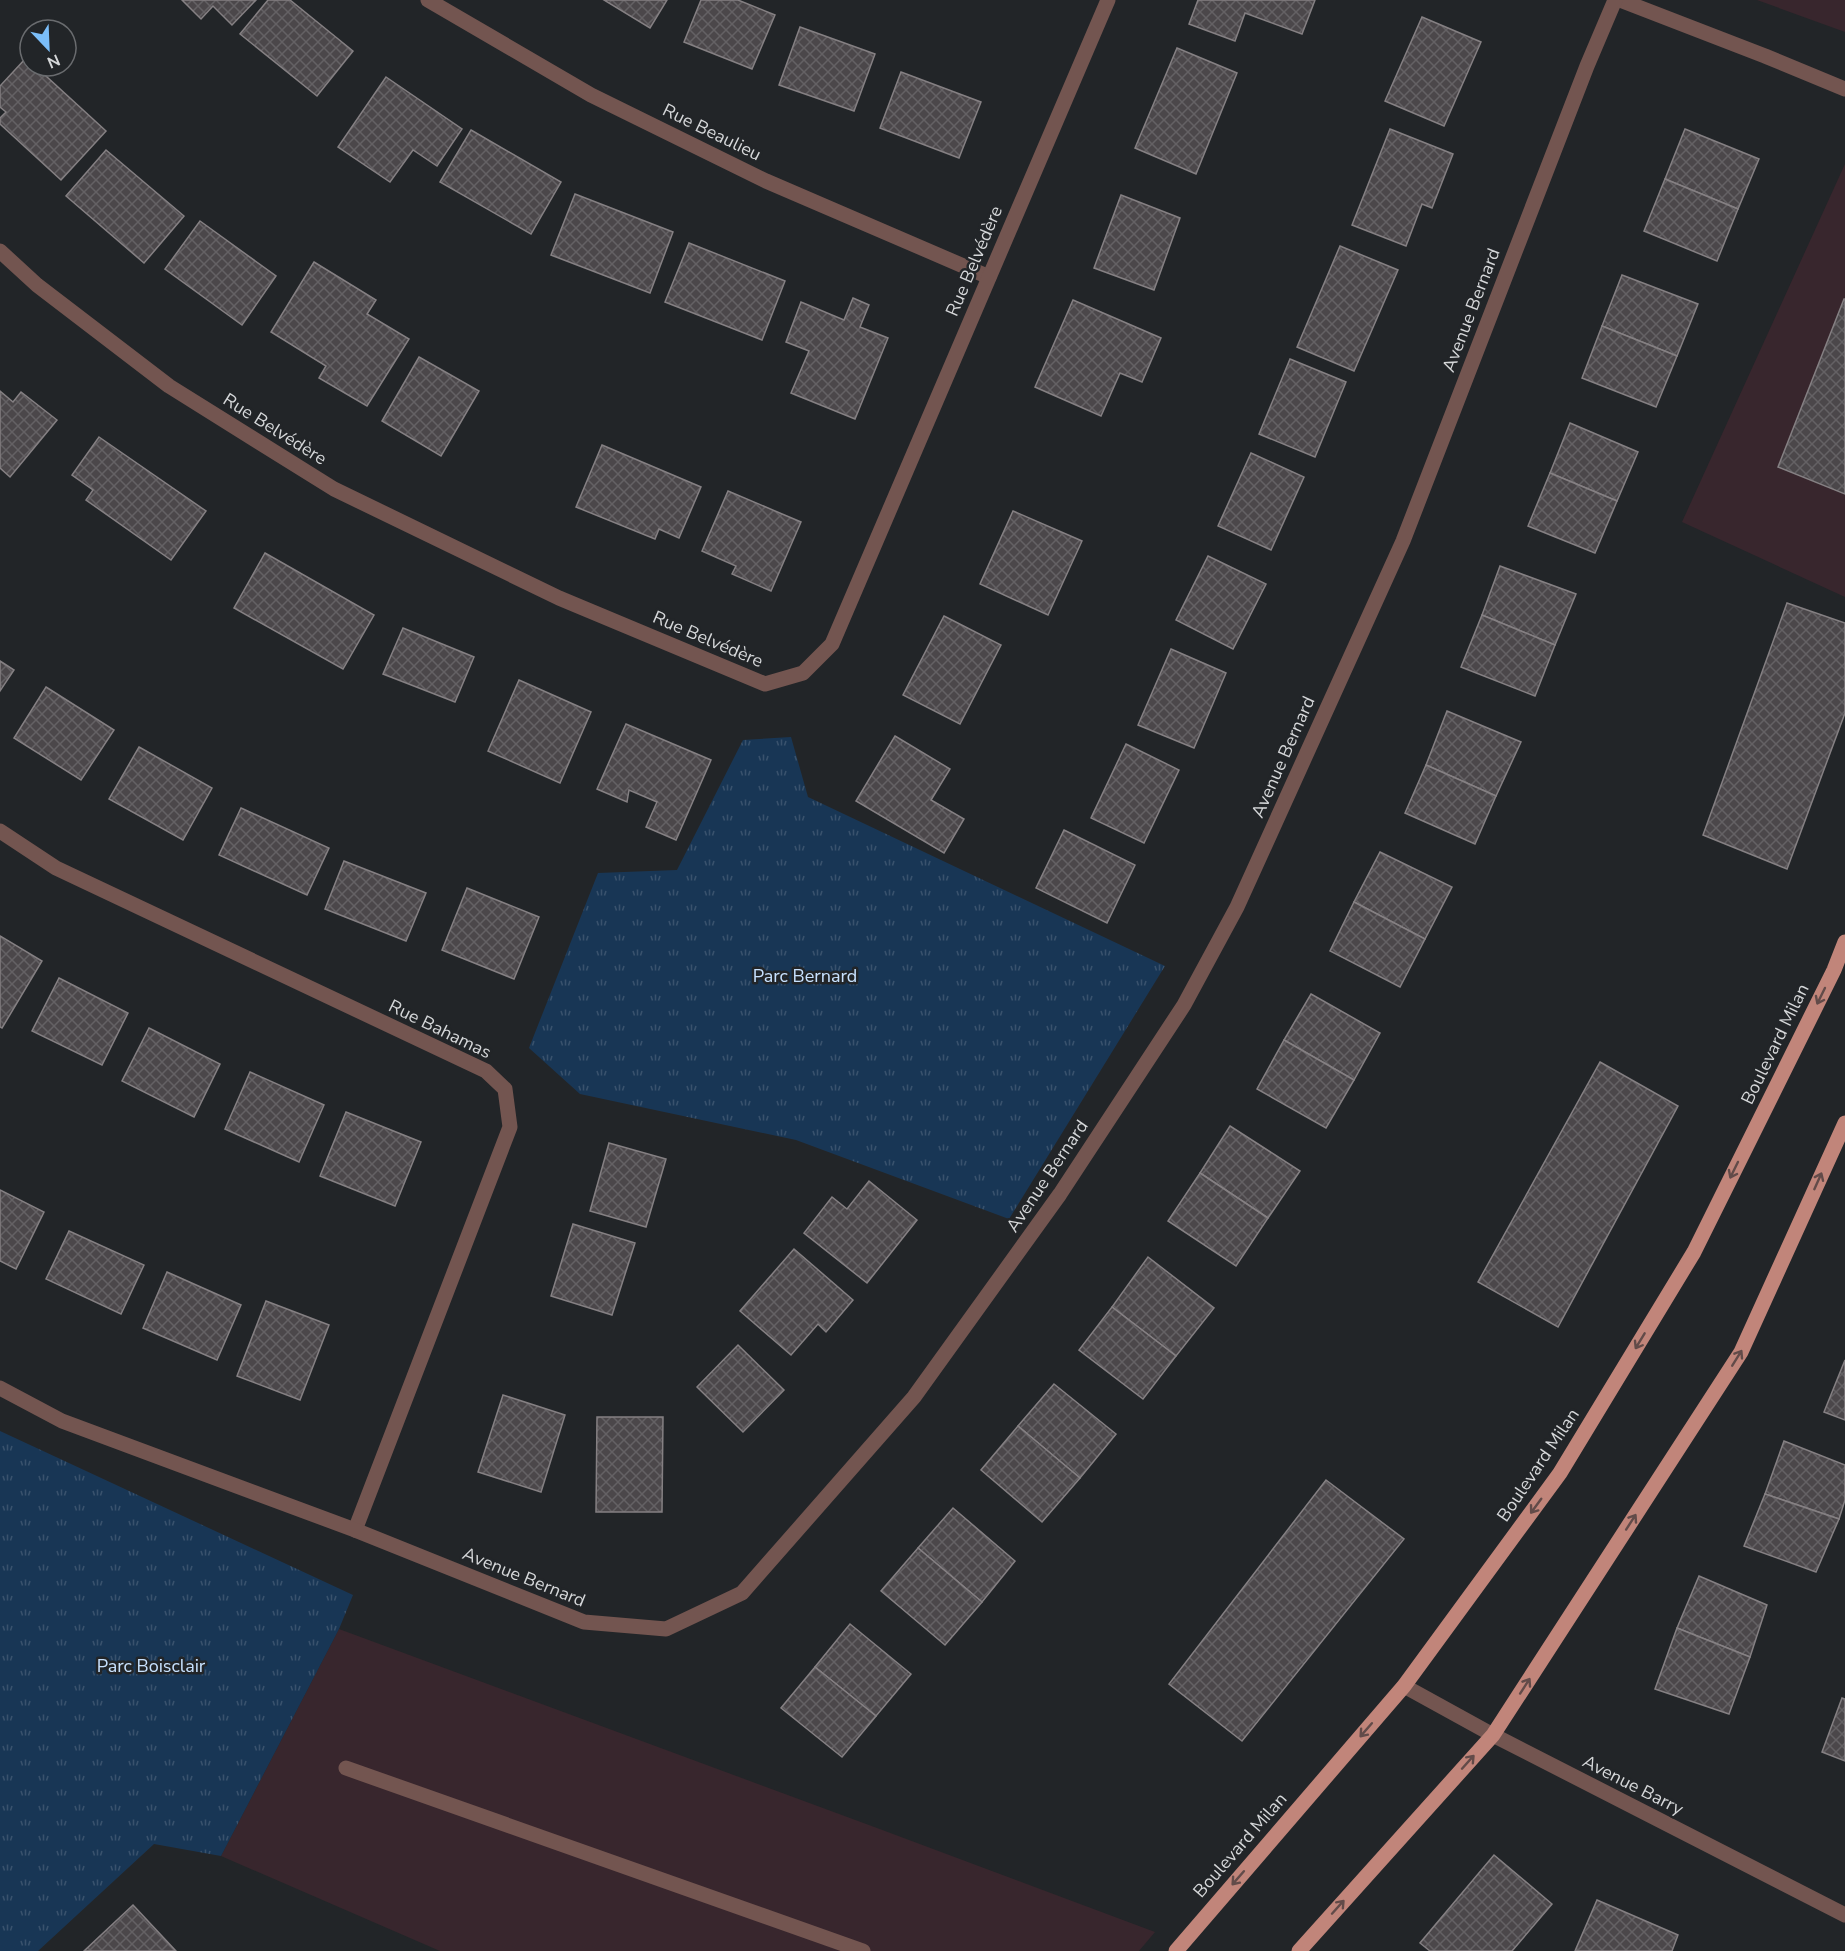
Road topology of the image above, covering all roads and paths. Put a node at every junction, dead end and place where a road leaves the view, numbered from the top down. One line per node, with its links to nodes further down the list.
1 (428, 0): 7 (street, Rue Beaulieu)
2 (1108, 0): 7 (street, Rue Belvédère)
3 (1615, 0): 12 (street, Avenue Bernard)
4 (1620, 0): 5 (street)
5 (1845, 89)
6 (0, 251): 7 (street, Rue Belvédère)
7 (989, 277)
8 (0, 831): 12 (street, Rue Bahamas)
9 (1845, 942): 13 (main road, Boulevard Milan, one-way to 13)
10 (1845, 1123): 14 (main road, one-way to 10)
11 (0, 1388): 12 (street, Avenue Bernard)
12 (355, 1530)
13 (1404, 1686): 14 (street, Avenue Barry); 18 (main road, Boulevard Milan, one-way to 18)
14 (1493, 1735): 16 (street, Avenue Barry); 19 (main road, one-way to 14)
15 (346, 1768): 17 (street)
16 (1845, 1915)
17 (863, 1951)
18 (1176, 1951)
19 (1299, 1951)

